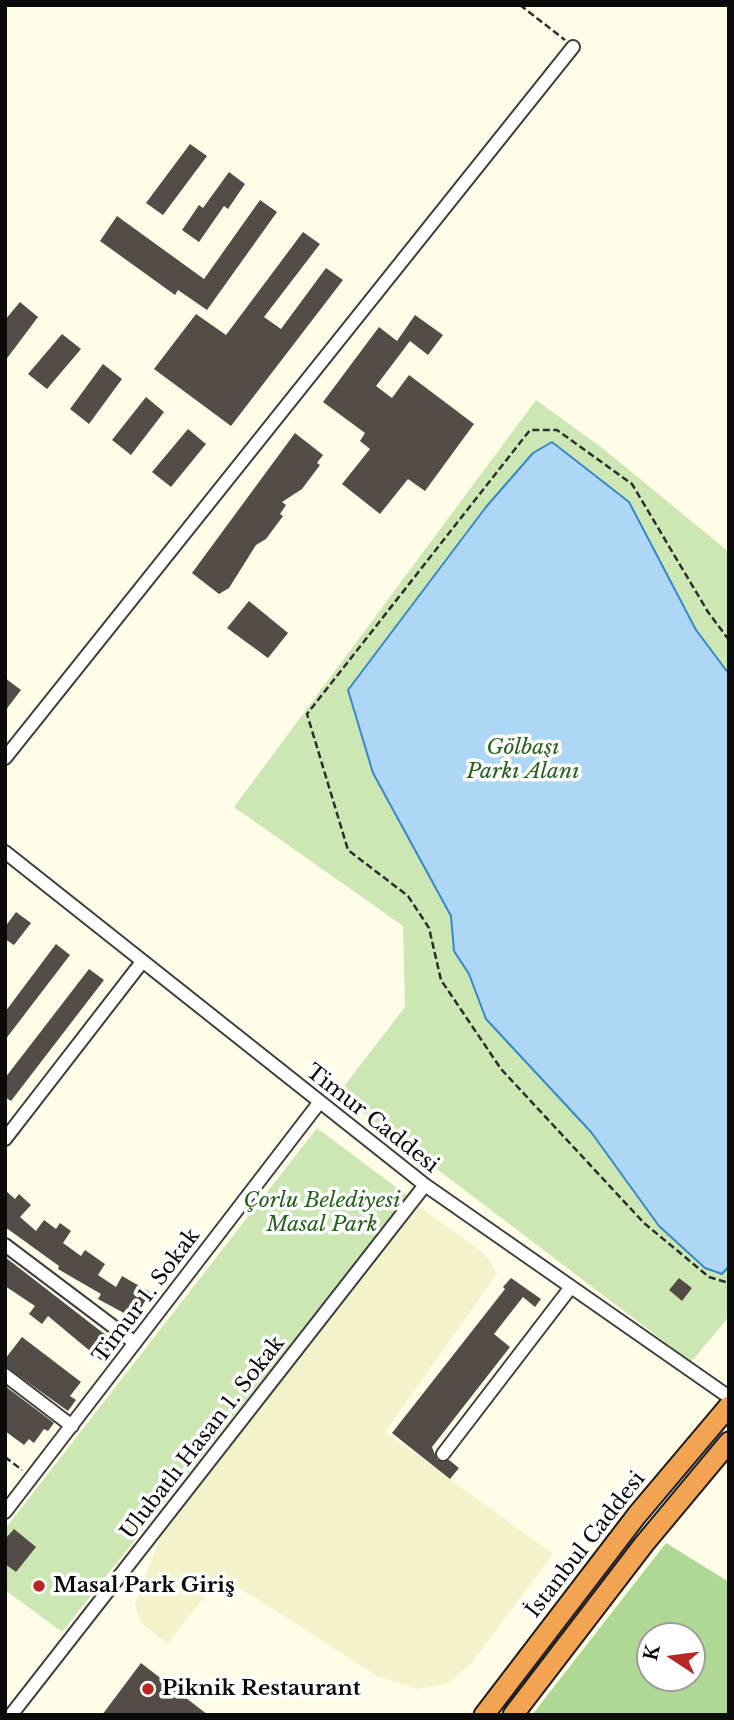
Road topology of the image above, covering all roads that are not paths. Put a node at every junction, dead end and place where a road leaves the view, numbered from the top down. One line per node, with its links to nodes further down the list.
1 (573, 47): 2 (street)
2 (5, 758)
3 (5, 852): 4 (street, Timur Caddesi)
4 (142, 962): 5 (street, Timur Caddesi); 6 (street)
5 (318, 1103): 7 (street, Timur Caddesi); 10 (street, Timur 1. Sokak)
6 (5, 1139)
7 (425, 1185): 9 (street, Timur Caddesi); 18 (street, Ulubatlı Hasan 1. Sokak)
8 (5, 1245): 10 (street)
9 (571, 1287): 12 (street, Timur Caddesi); 16 (street)
10 (135, 1343): 14 (street, Timur 1. Sokak)
11 (5, 1375): 14 (street)
12 (729, 1397)
13 (729, 1406): 19 (highway, İstanbul Caddesi)
14 (72, 1426): 17 (street, Timur 1. Sokak)
15 (729, 1443): 20 (highway)
16 (443, 1454)
17 (5, 1512)
18 (11, 1715)
19 (484, 1715)
20 (513, 1715)

